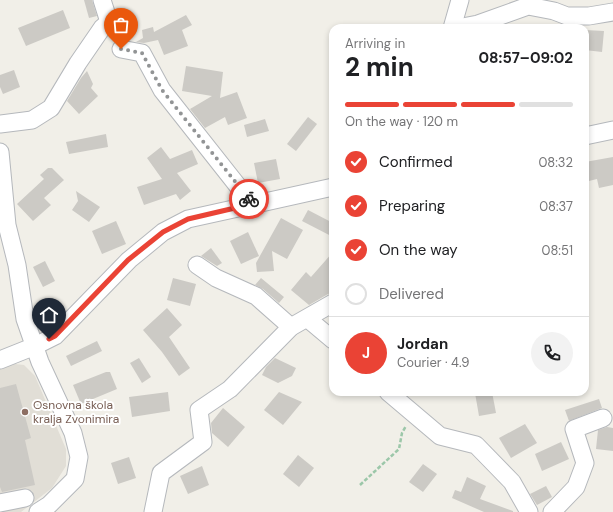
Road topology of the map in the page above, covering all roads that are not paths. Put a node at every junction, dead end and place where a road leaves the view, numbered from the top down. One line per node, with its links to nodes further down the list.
1 (102, 0): 7 (street)
2 (460, 0): 4 (street)
3 (613, 12): 5 (street)
4 (453, 24)
5 (478, 24)
6 (121, 49): 12 (street)
7 (0, 124)
8 (613, 130): 9 (street)
9 (589, 135)
10 (0, 152): 18 (street)
11 (329, 188): 12 (street)
12 (252, 204): 18 (street)
13 (197, 265): 16 (street)
14 (329, 306): 15 (street)
15 (308, 319): 16 (street); 17 (street)
16 (291, 327): 25 (street)
17 (329, 337)
18 (35, 346): 19 (street); 24 (street)
19 (0, 360)
20 (393, 396): 26 (street)
21 (603, 418): 27 (street)
22 (25, 498): 23 (street)
23 (0, 503)
24 (38, 512)
25 (153, 512)
26 (529, 512)
27 (552, 512)

